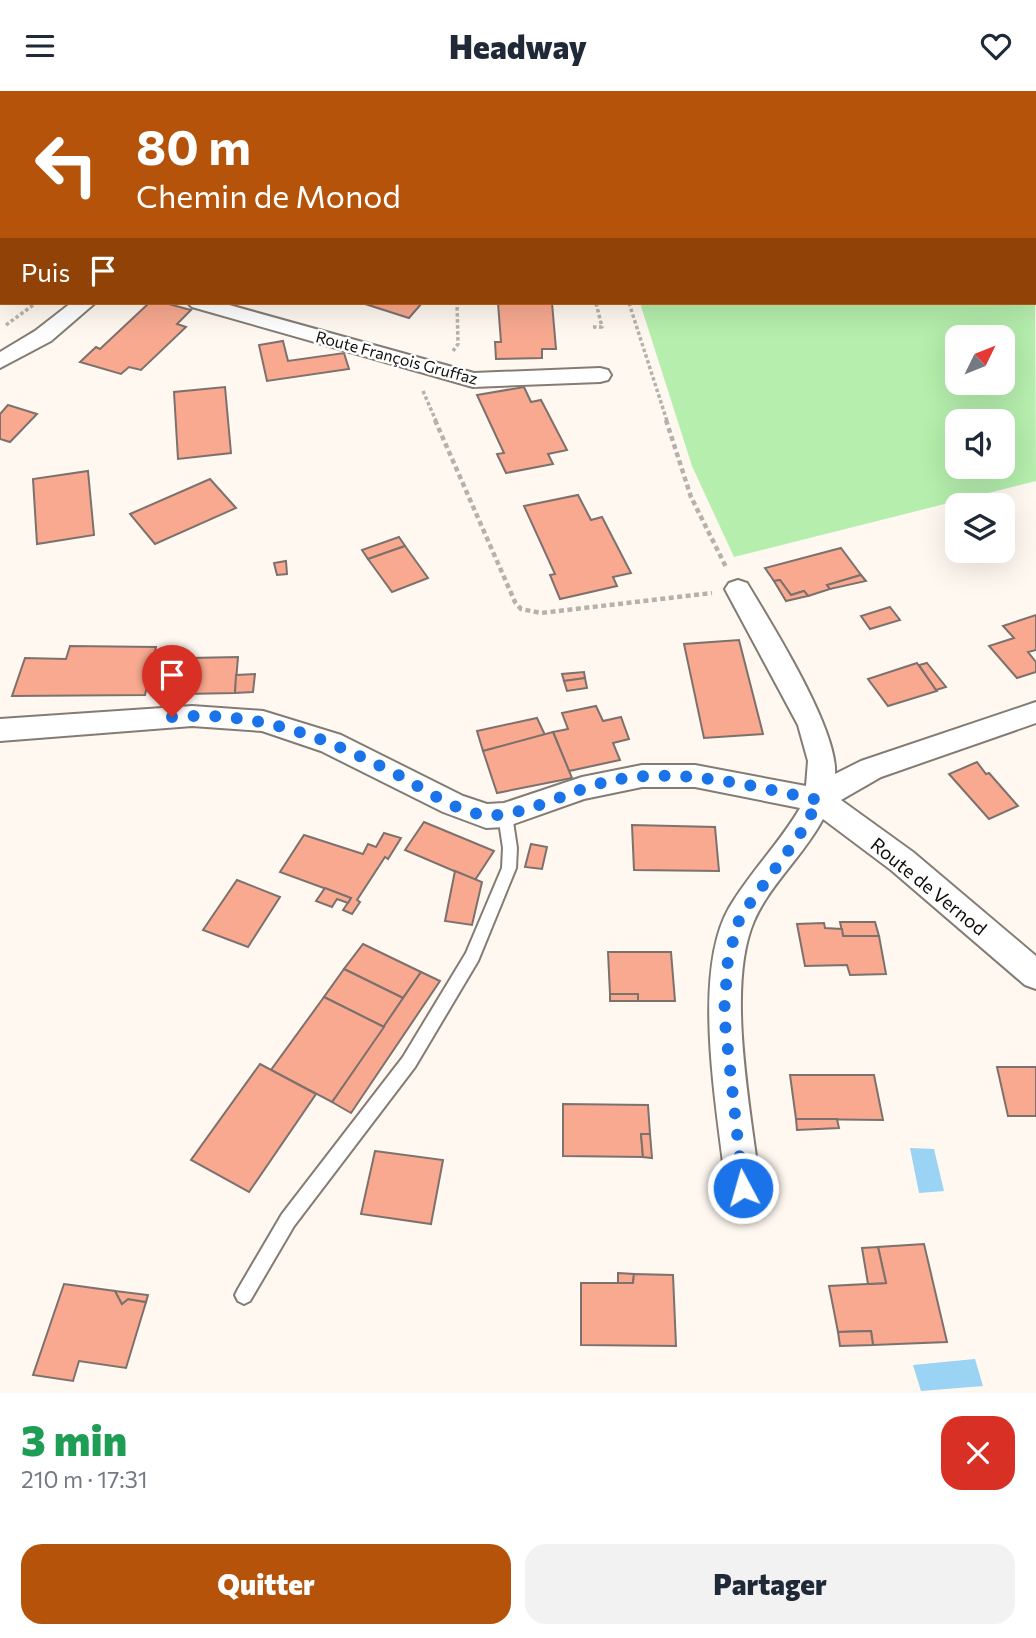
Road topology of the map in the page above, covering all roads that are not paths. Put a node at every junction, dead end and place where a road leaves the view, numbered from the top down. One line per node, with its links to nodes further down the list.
1 (82, 305): 3 (street)
2 (206, 305): 4 (street, Route François Gruffaz)
3 (0, 361)
4 (600, 375)
5 (737, 589): 8 (street)
6 (1036, 712): 8 (street)
7 (0, 730): 9 (street)
8 (819, 800): 9 (street); 10 (street, Route de Vernod); 11 (street)
9 (505, 815): 12 (lane)
10 (1036, 975)
11 (743, 1188)
12 (244, 1295)

